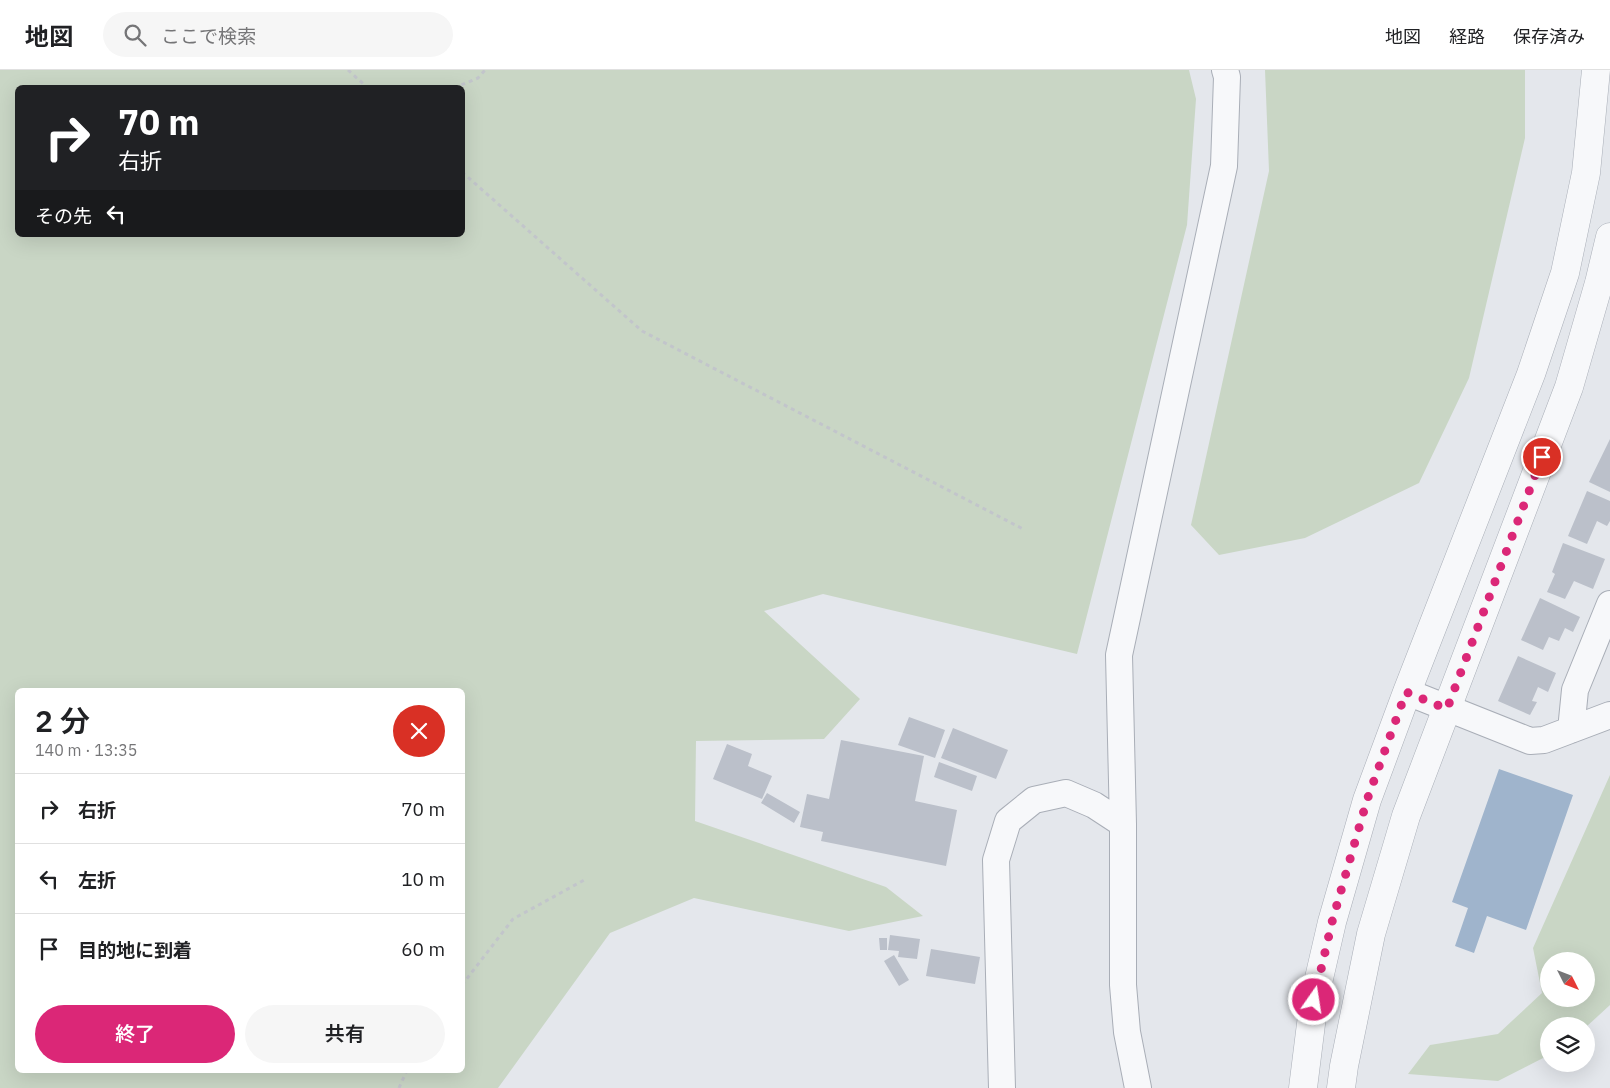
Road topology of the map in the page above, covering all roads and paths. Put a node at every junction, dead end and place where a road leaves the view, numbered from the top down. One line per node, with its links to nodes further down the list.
1 (348, 70): 5 (path)
2 (485, 70): 6 (path)
3 (1225, 70): 15 (street)
4 (1596, 70): 11 (street)
5 (365, 85)
6 (461, 85)
7 (465, 175): 9 (path)
8 (1610, 237): 12 (street)
9 (1023, 530)
10 (1610, 604): 14 (street)
11 (1406, 692): 12 (street); 22 (street)
12 (1447, 709): 14 (street); 23 (street)
13 (1610, 715): 14 (street)
14 (1571, 730)
15 (1122, 824): 20 (street); 21 (street)
16 (586, 879): 17 (path)
17 (465, 981)
18 (406, 1073): 19 (path)
19 (399, 1088)
20 (1002, 1088)
21 (1138, 1088)
22 (1303, 1088)
23 (1341, 1088)

